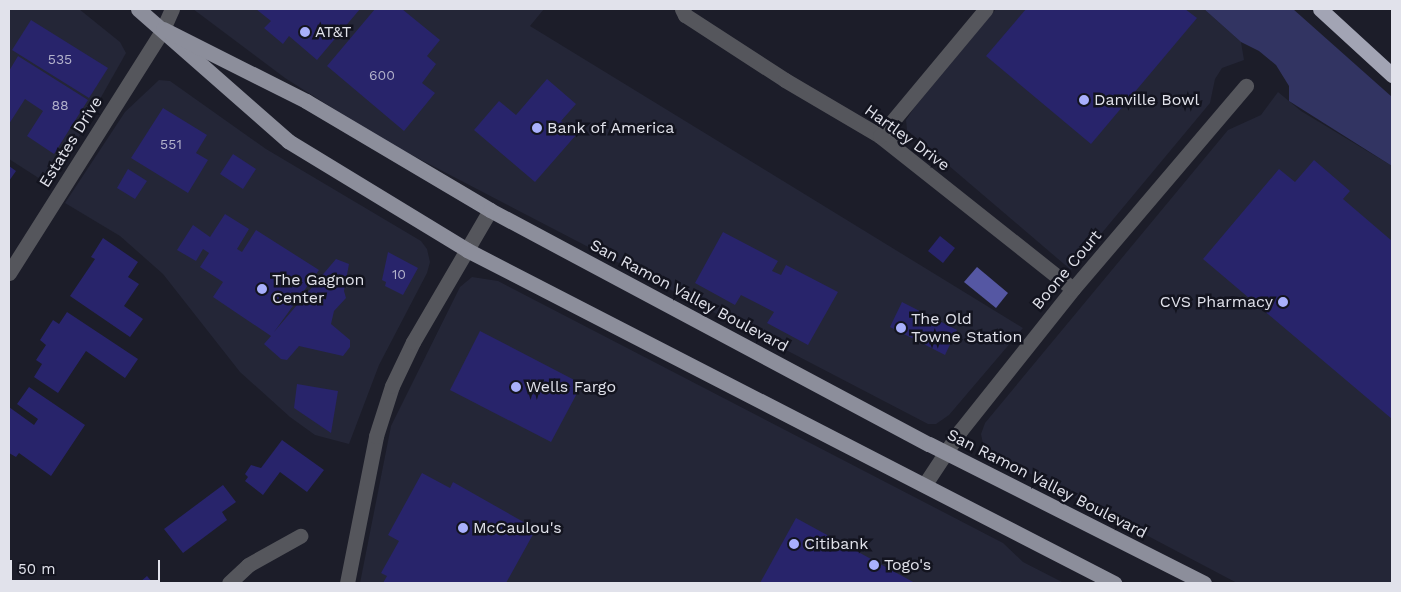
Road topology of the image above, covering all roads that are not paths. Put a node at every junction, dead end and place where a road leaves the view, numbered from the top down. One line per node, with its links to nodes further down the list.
1 (138, 9): 6 (main road, San Ramon Valley Boulevard)
2 (172, 9): 6 (street, Estates Drive)
3 (986, 9): 9 (street)
4 (1320, 9): 7 (highway)
5 (684, 12): 9 (street, Hartley Drive)
6 (163, 29): 10 (main road, San Ramon Valley Boulevard); 11 (main road, San Ramon Valley Boulevard); 12 (street, Estates Drive)
7 (1389, 70)
8 (1246, 86): 13 (street, Boone Court)
9 (880, 136): 13 (street, Hartley Drive)
10 (490, 210): 11 (street); 14 (main road, San Ramon Valley Boulevard)
11 (467, 250): 15 (main road, San Ramon Valley Boulevard); 18 (street)
12 (9, 273)
13 (1073, 289): 14 (street, Boone Court)
14 (945, 452): 15 (street, Boone Court); 20 (main road, San Ramon Valley Boulevard)
15 (926, 484): 19 (main road, San Ramon Valley Boulevard)
16 (300, 536): 17 (street)
17 (229, 583)
18 (347, 583)
19 (1114, 583)
20 (1204, 583)

